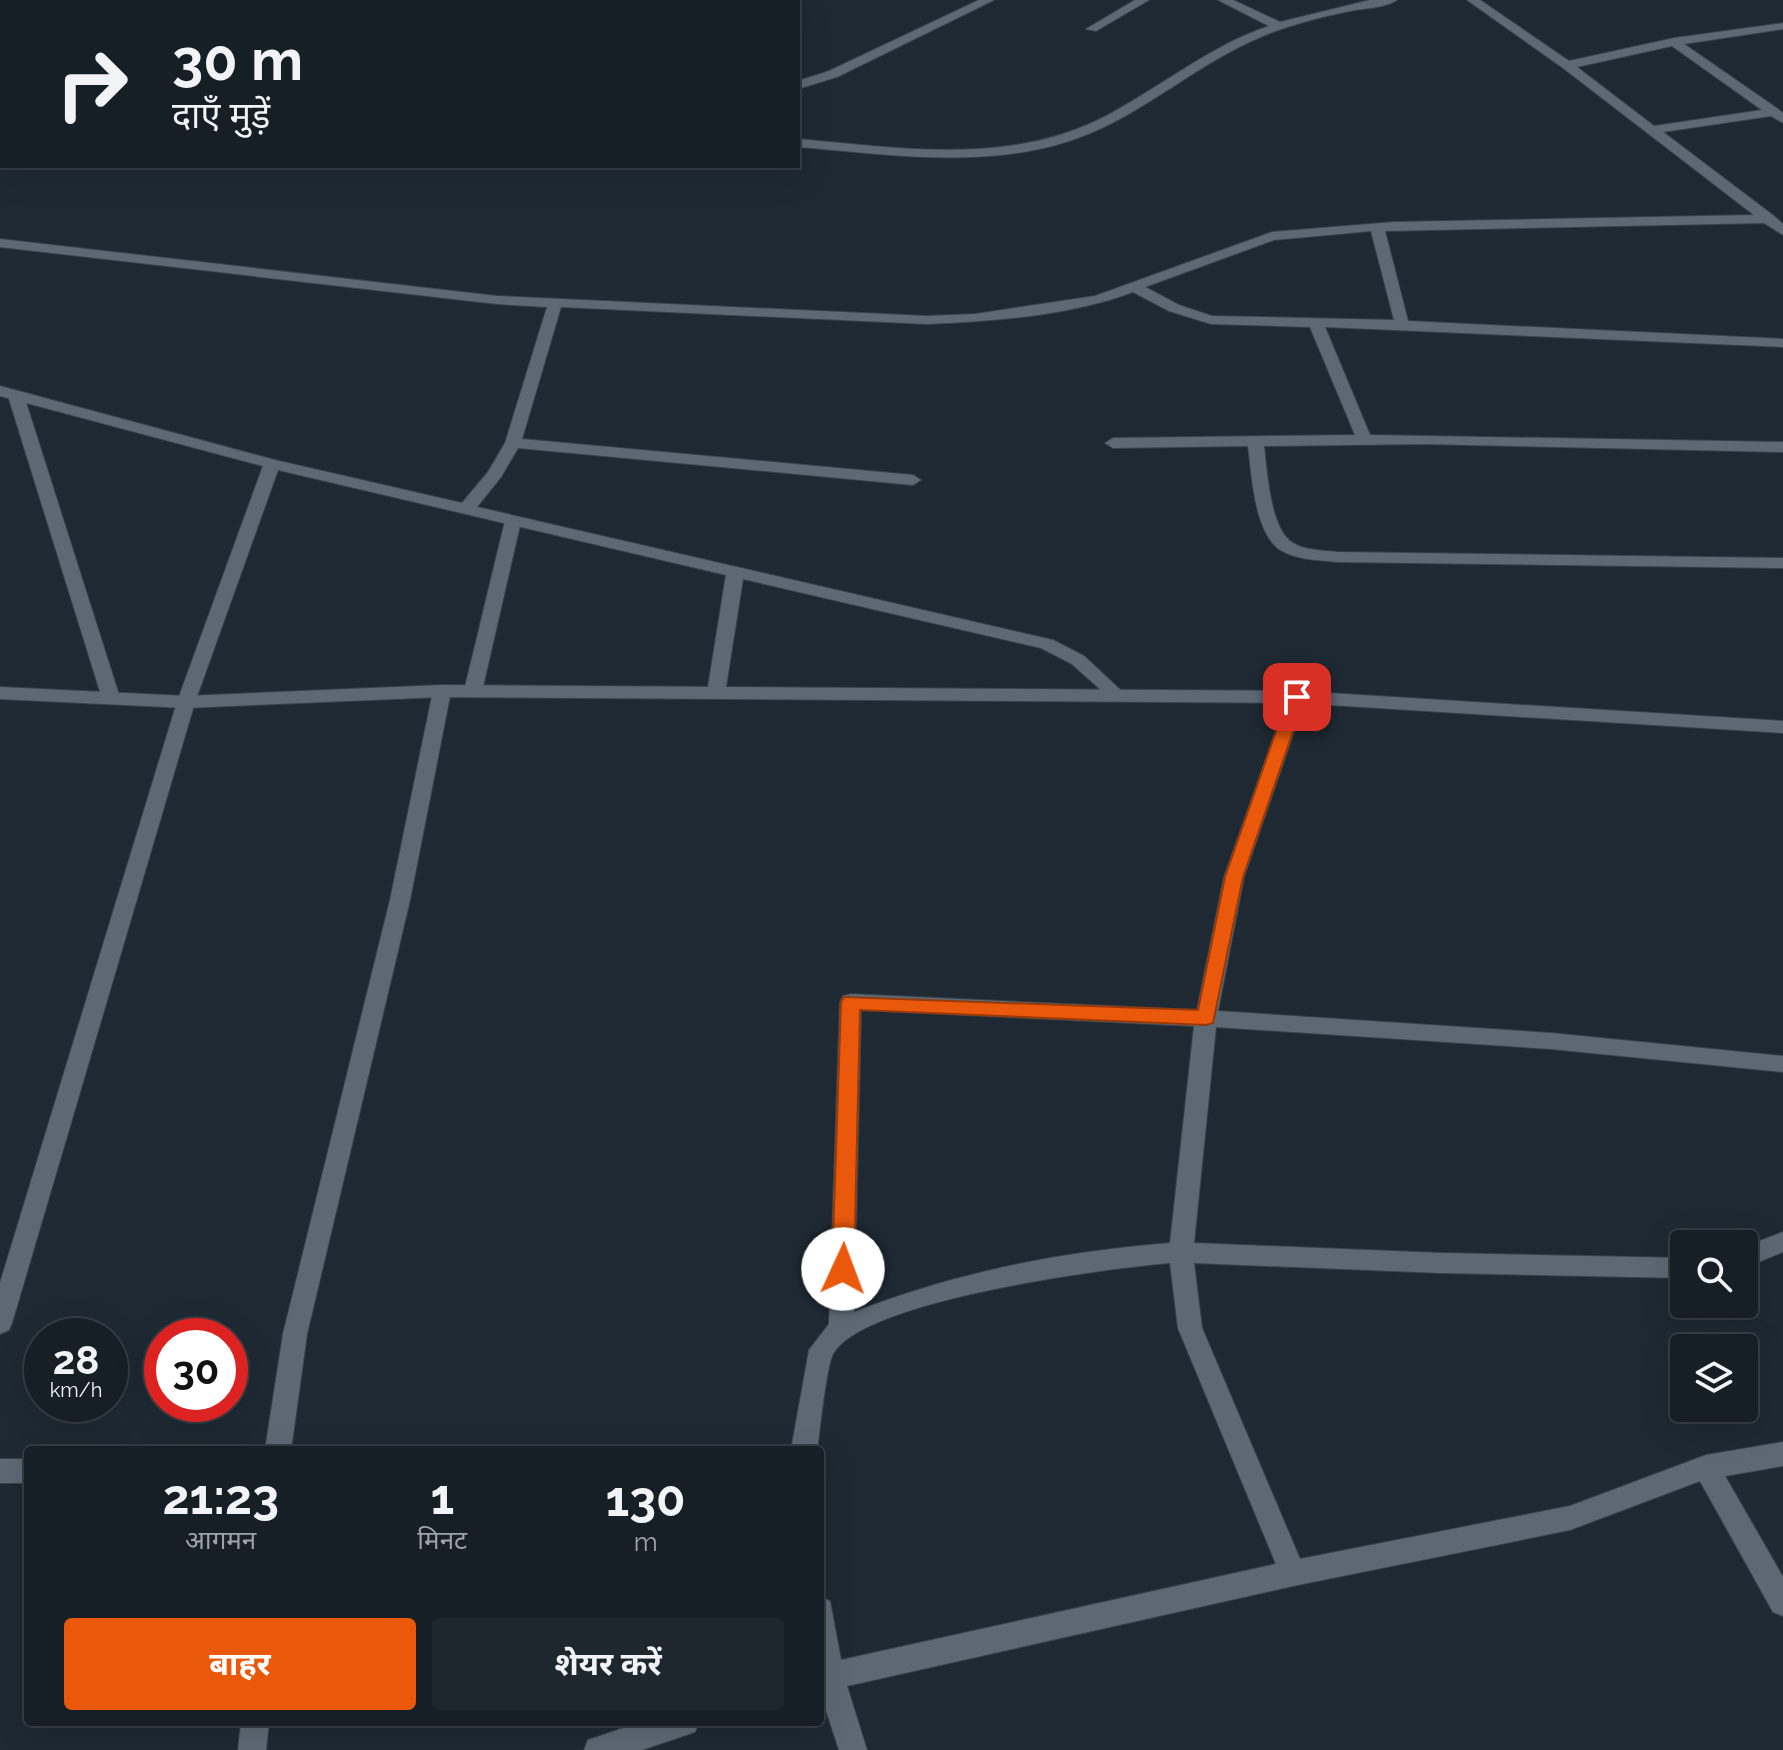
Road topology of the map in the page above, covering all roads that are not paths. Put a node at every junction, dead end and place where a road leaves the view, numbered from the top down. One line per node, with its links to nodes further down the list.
1 (988, 0): 11 (street)
2 (1143, 0): 8 (street)
3 (1224, 0): 7 (street)
4 (1391, 0): 7 (street)
5 (1473, 0): 10 (street)
6 (1783, 26): 9 (street)
7 (1281, 27): 14 (street)
8 (1092, 29)
9 (1674, 42): 10 (street); 12 (street)
10 (1567, 65): 13 (street)
11 (800, 84)
12 (1780, 111): 13 (street)
13 (1653, 130): 15 (street)
14 (800, 143)
15 (1769, 219): 16 (street); 17 (street)
16 (1377, 227): 19 (street); 22 (street)
17 (1783, 231)
18 (0, 243): 20 (street)
19 (1134, 287): 20 (street); 21 (street)
20 (555, 303): 27 (street)
21 (1316, 323): 22 (street); 26 (street)
22 (1402, 325): 23 (street)
23 (1783, 343)
24 (8, 393): 30 (street); 42 (street)
25 (1255, 439): 26 (street); 28 (street); 34 (street)
26 (1364, 439): 29 (street)
27 (513, 443): 31 (street); 32 (street)
28 (1113, 443)
29 (1783, 447)
30 (272, 464): 32 (street); 43 (street)
31 (913, 480)
32 (465, 510): 33 (street)
33 (513, 521): 35 (street); 37 (street)
34 (1783, 563)
35 (735, 573): 39 (street); 40 (street)
36 (442, 691): 37 (street); 43 (street); 53 (street)
37 (473, 691): 39 (street)
38 (0, 693): 42 (street)
39 (716, 693): 40 (street)
40 (1118, 696): 41 (street)
41 (1297, 697): 44 (street); 45 (street)
42 (111, 698): 43 (street)
43 (186, 702): 51 (street)
44 (1783, 727)
45 (1206, 1018): 46 (street); 48 (street); 52 (street)
46 (1783, 1064)
47 (1783, 1242): 49 (street)
48 (1181, 1252): 50 (street); 52 (street); 59 (street)
49 (1758, 1252)
50 (1670, 1268)
51 (0, 1323)
52 (841, 1328): 54 (street)
53 (279, 1446)
54 (805, 1446)
55 (1783, 1454): 56 (street)
56 (1706, 1467): 59 (street); 60 (street)
57 (0, 1471): 58 (street)
58 (24, 1471)
59 (1293, 1573): 61 (street)
60 (1783, 1603)
61 (824, 1677): 66 (street)
62 (255, 1726): 64 (street)
63 (673, 1726): 65 (street)
64 (252, 1750)
65 (598, 1750)
66 (853, 1750)

